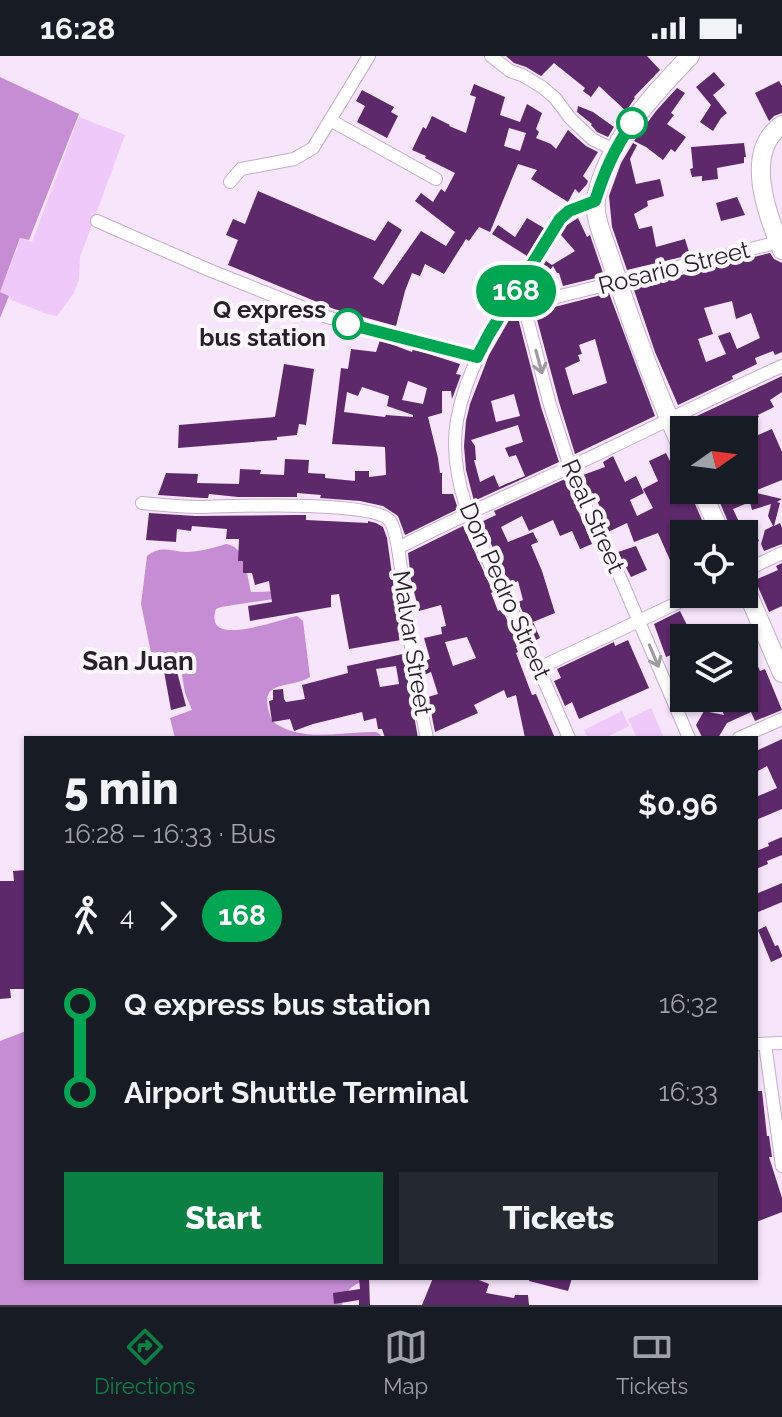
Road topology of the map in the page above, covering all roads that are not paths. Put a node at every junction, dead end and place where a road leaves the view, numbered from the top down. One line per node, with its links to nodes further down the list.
1 (369, 56): 4 (street)
2 (491, 56): 6 (street)
3 (684, 58): 6 (main road)
4 (330, 120): 7 (street); 8 (street)
5 (782, 125): 11 (main road)
6 (614, 150): 9 (main road)
7 (436, 179)
8 (230, 182)
9 (595, 201): 12 (main road); 13 (street, Don Pedro Street)
10 (97, 221): 15 (street)
11 (780, 246): 12 (street, Rosario Street)
12 (618, 283): 14 (street, Rosario Street); 17 (main road)
13 (519, 287): 14 (street, Real Street); 15 (street, Don Pedro Street)
14 (524, 305): 18 (street, Real Street, one-way to 18)
15 (477, 357): 20 (street, Don Pedro Street)
16 (782, 366): 17 (street)
17 (669, 418): 18 (street)
18 (570, 467): 20 (street); 26 (street, Real Street)
19 (142, 503): 21 (street)
20 (468, 513): 21 (street); 27 (street, Don Pedro Street)
21 (398, 548): 30 (street, Malvar Street)
22 (782, 553): 23 (street)
23 (758, 564)
24 (670, 606): 26 (street)
25 (754, 608): 28 (main road)
26 (639, 621): 27 (street); 32 (street, Real Street, one-way to 32)
27 (539, 668): 31 (street, Don Pedro Street)
28 (782, 673)
29 (782, 719): 33 (street)
30 (427, 736)
31 (568, 736)
32 (688, 736)
33 (744, 736)
34 (782, 1043): 35 (street)
35 (760, 1044): 36 (street)
36 (782, 1166)

